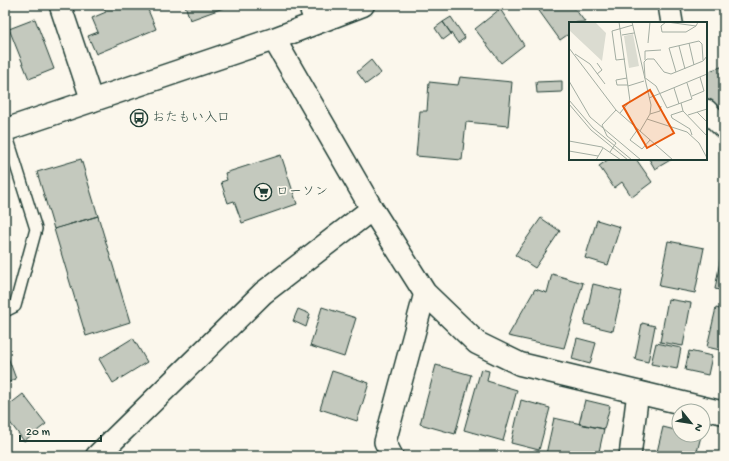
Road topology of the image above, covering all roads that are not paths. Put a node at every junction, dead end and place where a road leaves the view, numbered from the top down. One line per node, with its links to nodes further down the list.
1 (60, 5): 7 (street)
2 (363, 5): 4 (street)
3 (669, 5): 5 (street)
4 (313, 14): 6 (street)
5 (672, 22)
6 (274, 39): 7 (street); 11 (street)
7 (92, 101): 10 (street)
8 (707, 111): 9 (street)
9 (724, 128)
10 (5, 130): 13 (lane)
11 (372, 209): 12 (street); 16 (street)
12 (425, 294): 14 (street); 17 (street)
13 (5, 311)
14 (638, 392): 15 (street); 18 (street)
15 (724, 413)
16 (97, 456)
17 (392, 456)
18 (630, 456)

